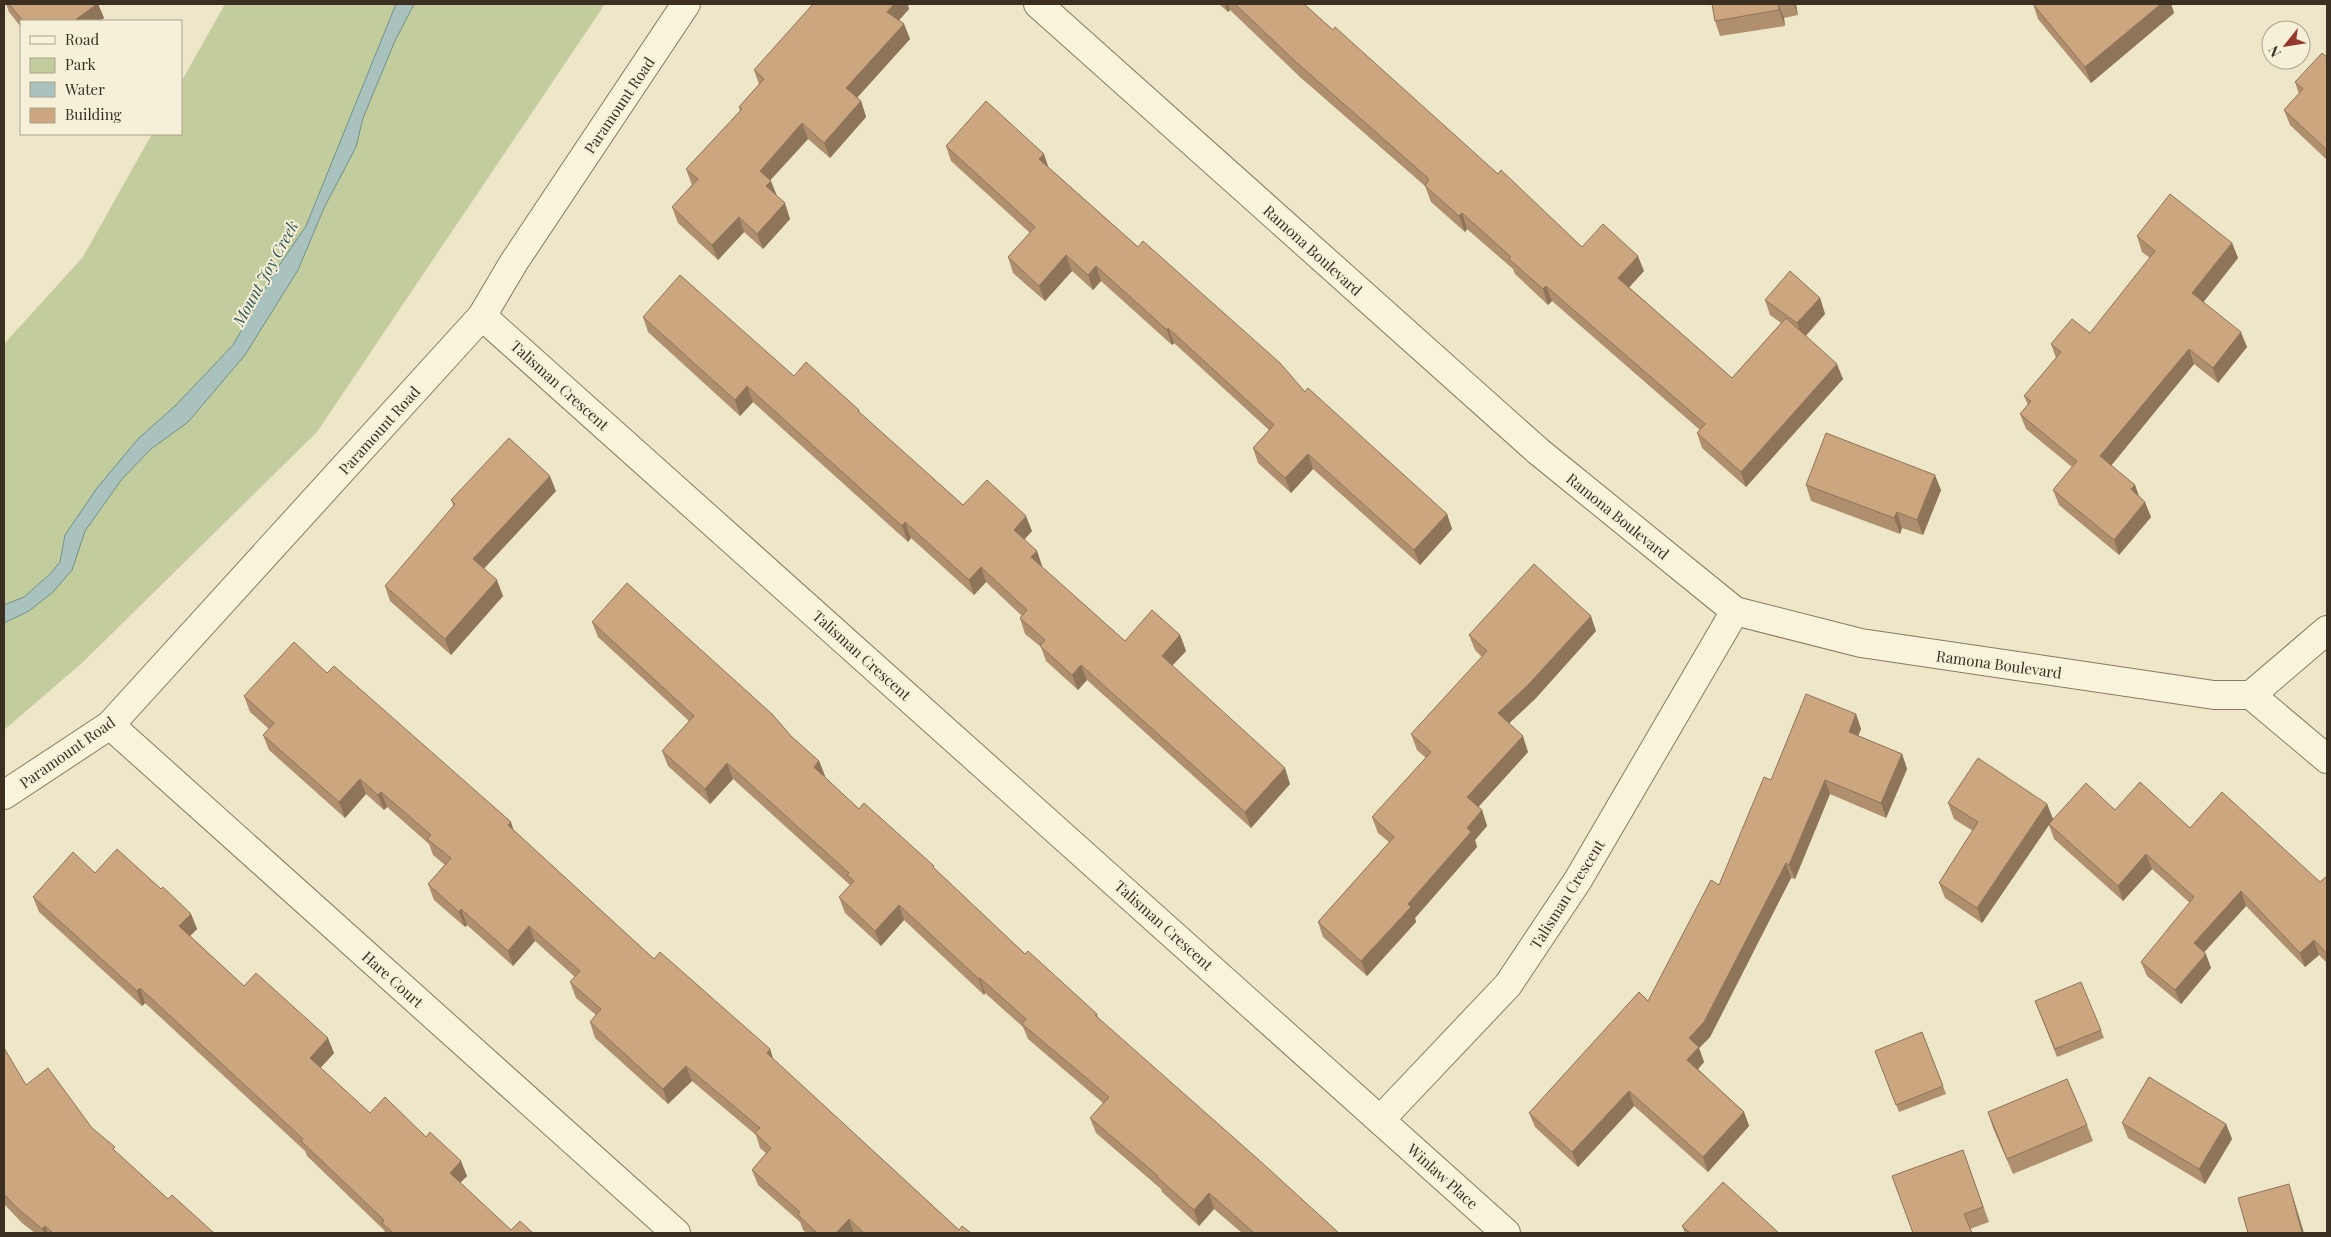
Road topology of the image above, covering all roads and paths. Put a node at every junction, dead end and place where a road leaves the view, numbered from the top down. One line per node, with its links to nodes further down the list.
1 (686, 4): 3 (street, Paramount Road)
2 (1038, 4): 4 (street, Ramona Boulevard)
3 (482, 316): 7 (street, Paramount Road); 10 (street, Talisman Crescent)
4 (1735, 611): 6 (street, Ramona Boulevard); 10 (street, Talisman Crescent)
5 (2327, 630): 6 (street)
6 (2251, 695): 8 (street)
7 (110, 725): 9 (street, Paramount Road); 11 (street, Hare Court)
8 (2327, 759)
9 (4, 795)
10 (1380, 1120): 12 (street, Winlaw Place)
11 (676, 1233)
12 (1506, 1233)

